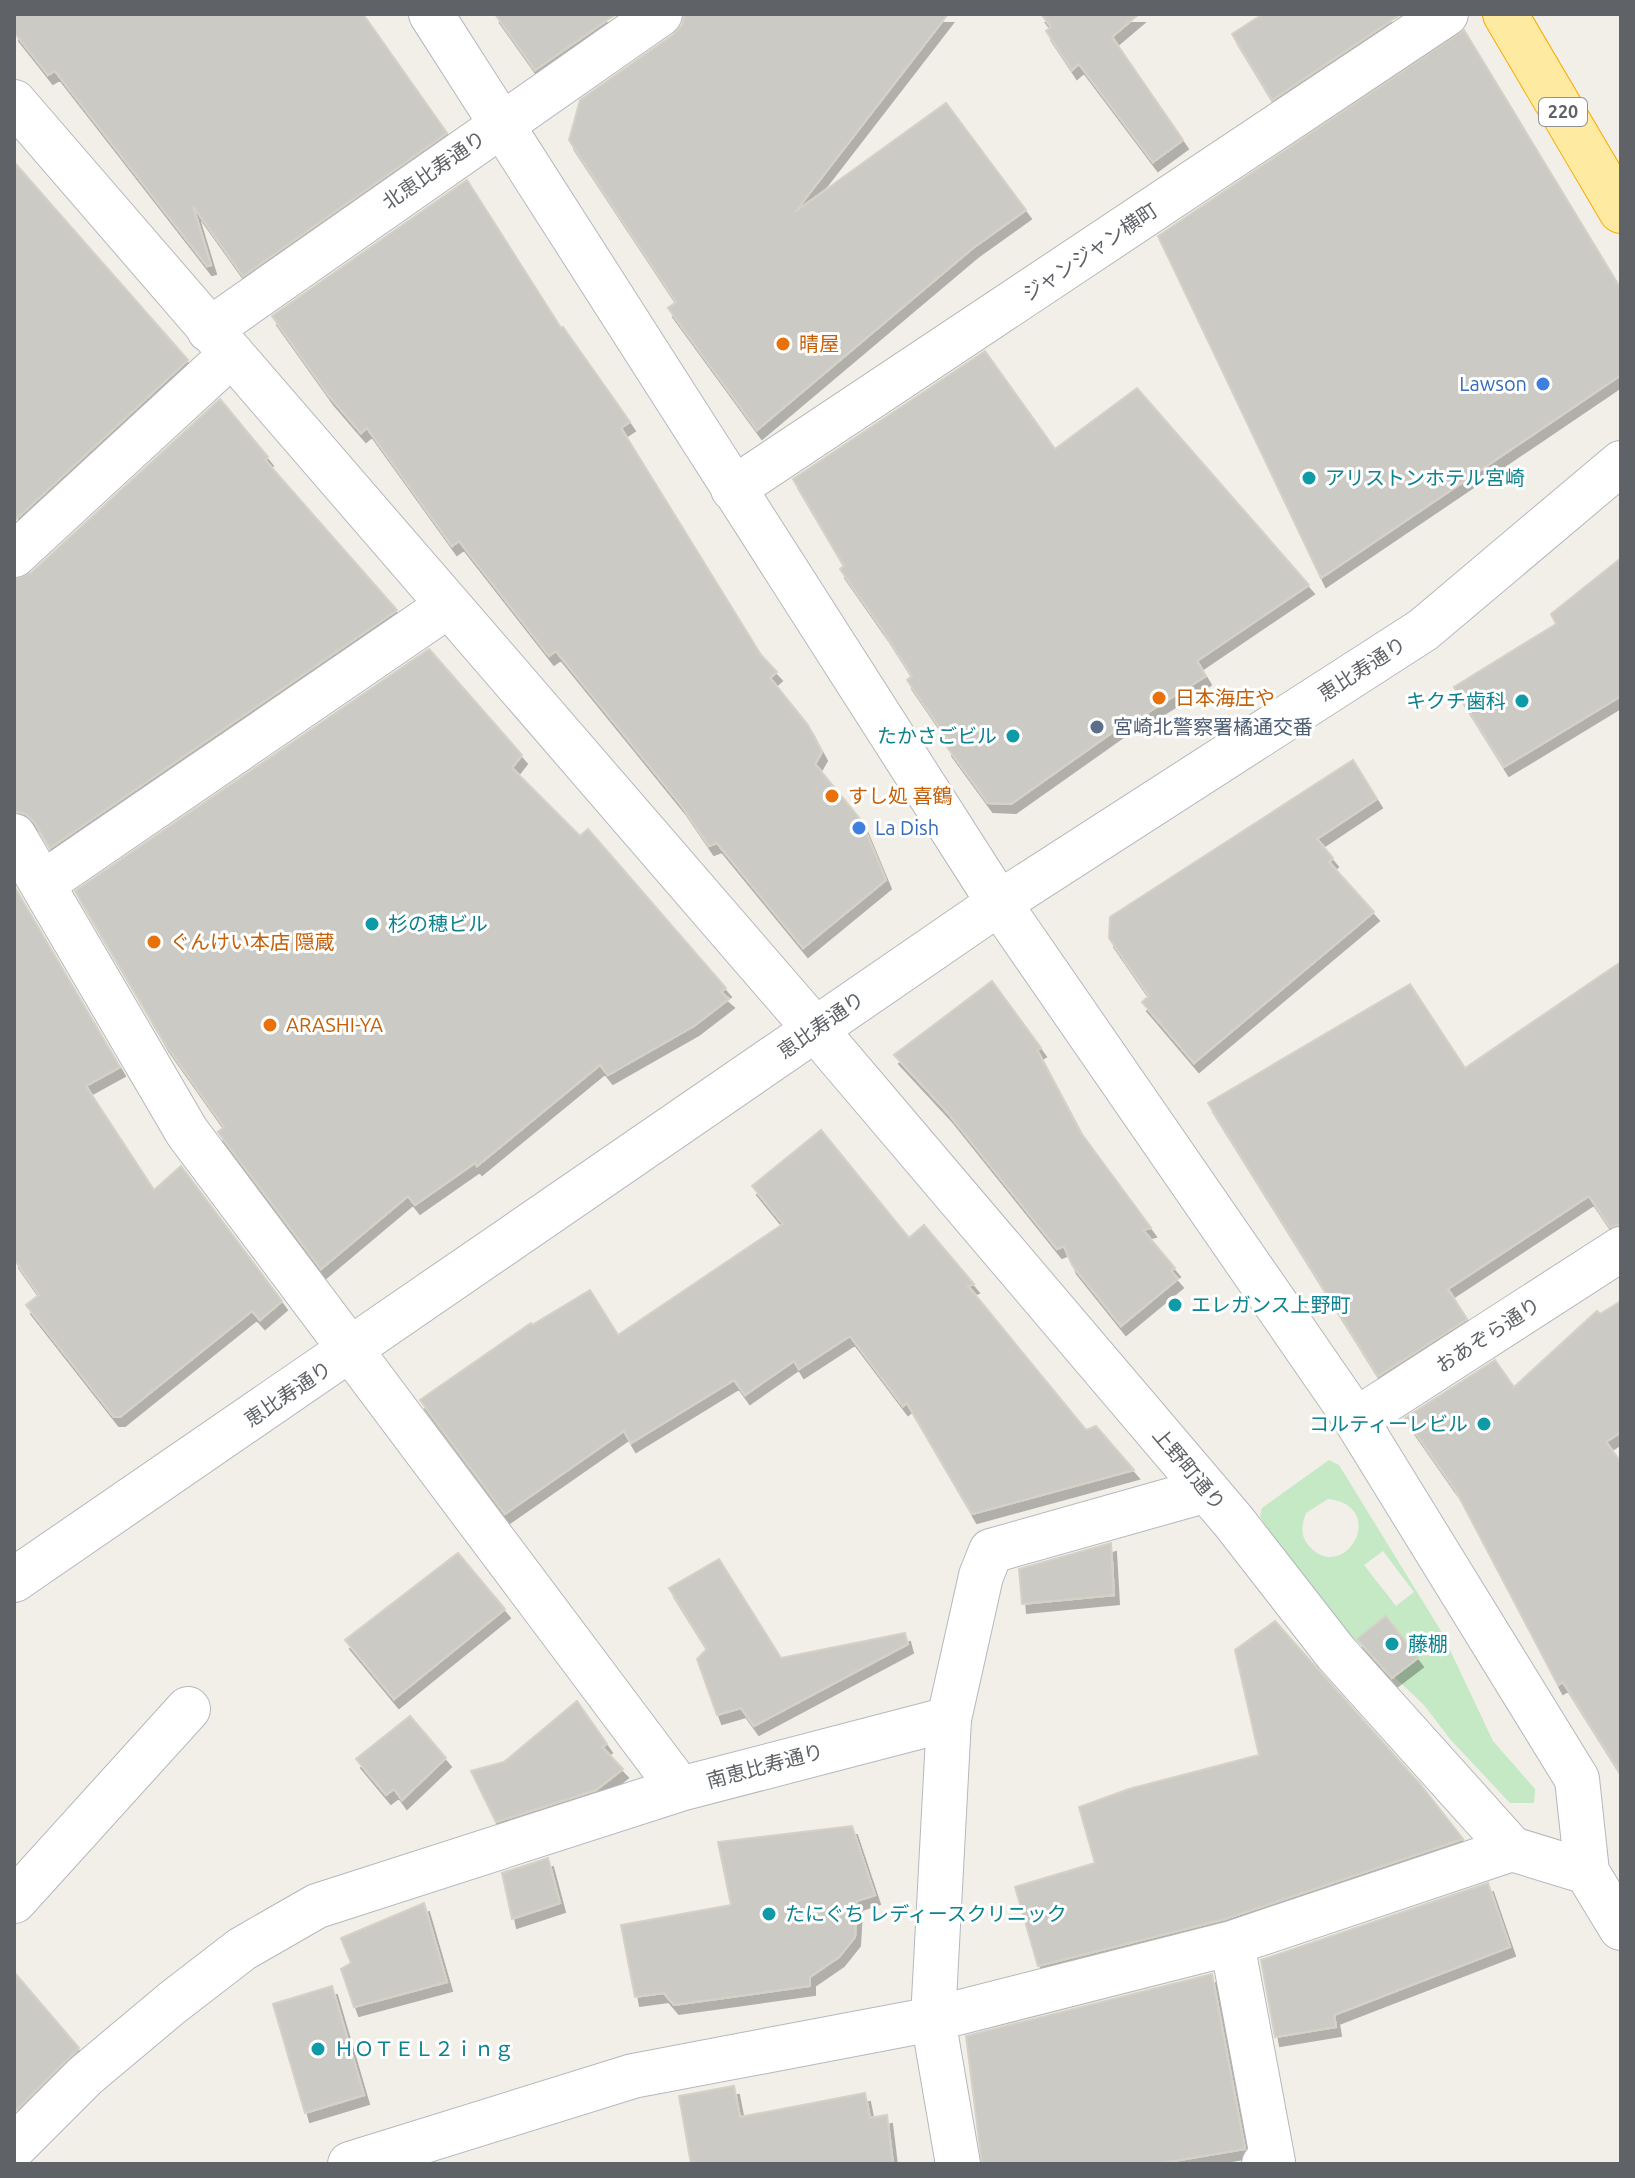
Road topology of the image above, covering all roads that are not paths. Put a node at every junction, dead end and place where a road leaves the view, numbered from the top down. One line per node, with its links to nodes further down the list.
1 (431, 14): 6 (street)
2 (660, 14): 6 (street, 北恵比寿通り)
3 (1446, 14): 10 (street, ジャンジャン横町)
4 (1505, 14): 7 (highway, 220)
5 (14, 102): 8 (street, 上野町通り)
6 (499, 124): 8 (street, 北恵比寿通り); 10 (street)
7 (1621, 211)
8 (220, 342): 11 (street, 北恵比寿通り); 12 (street, 上野町通り)
9 (1621, 463): 15 (street, 恵比寿通り)
10 (733, 489): 15 (street)
11 (14, 555)
12 (449, 605): 14 (street); 16 (street, 上野町通り)
13 (14, 836): 14 (street, 南恵比寿通り)
14 (42, 884): 18 (street, 南恵比寿通り)
15 (999, 903): 16 (street, 恵比寿通り); 19 (street)
16 (815, 1029): 18 (street, 恵比寿通り); 20 (street, 上野町通り)
17 (1621, 1249): 19 (street, おあぞら通り)
18 (349, 1353): 21 (street, 恵比寿通り); 24 (street, 南恵比寿通り)
19 (1356, 1420): 26 (street)
20 (1207, 1490): 23 (street); 25 (street, 上野町通り)
21 (14, 1580)
22 (188, 1709): 27 (street)
23 (949, 1719): 24 (street, 南恵比寿通り); 30 (street)
24 (680, 1789): 31 (street)
25 (1512, 1849): 26 (street); 29 (street)
26 (1587, 1872): 28 (street)
27 (14, 1901)
28 (1620, 1925)
29 (1232, 1943): 30 (street); 34 (street)
30 (933, 2019): 32 (street); 33 (street)
31 (14, 2147)
32 (350, 2164)
33 (958, 2164)
34 (1264, 2164)

